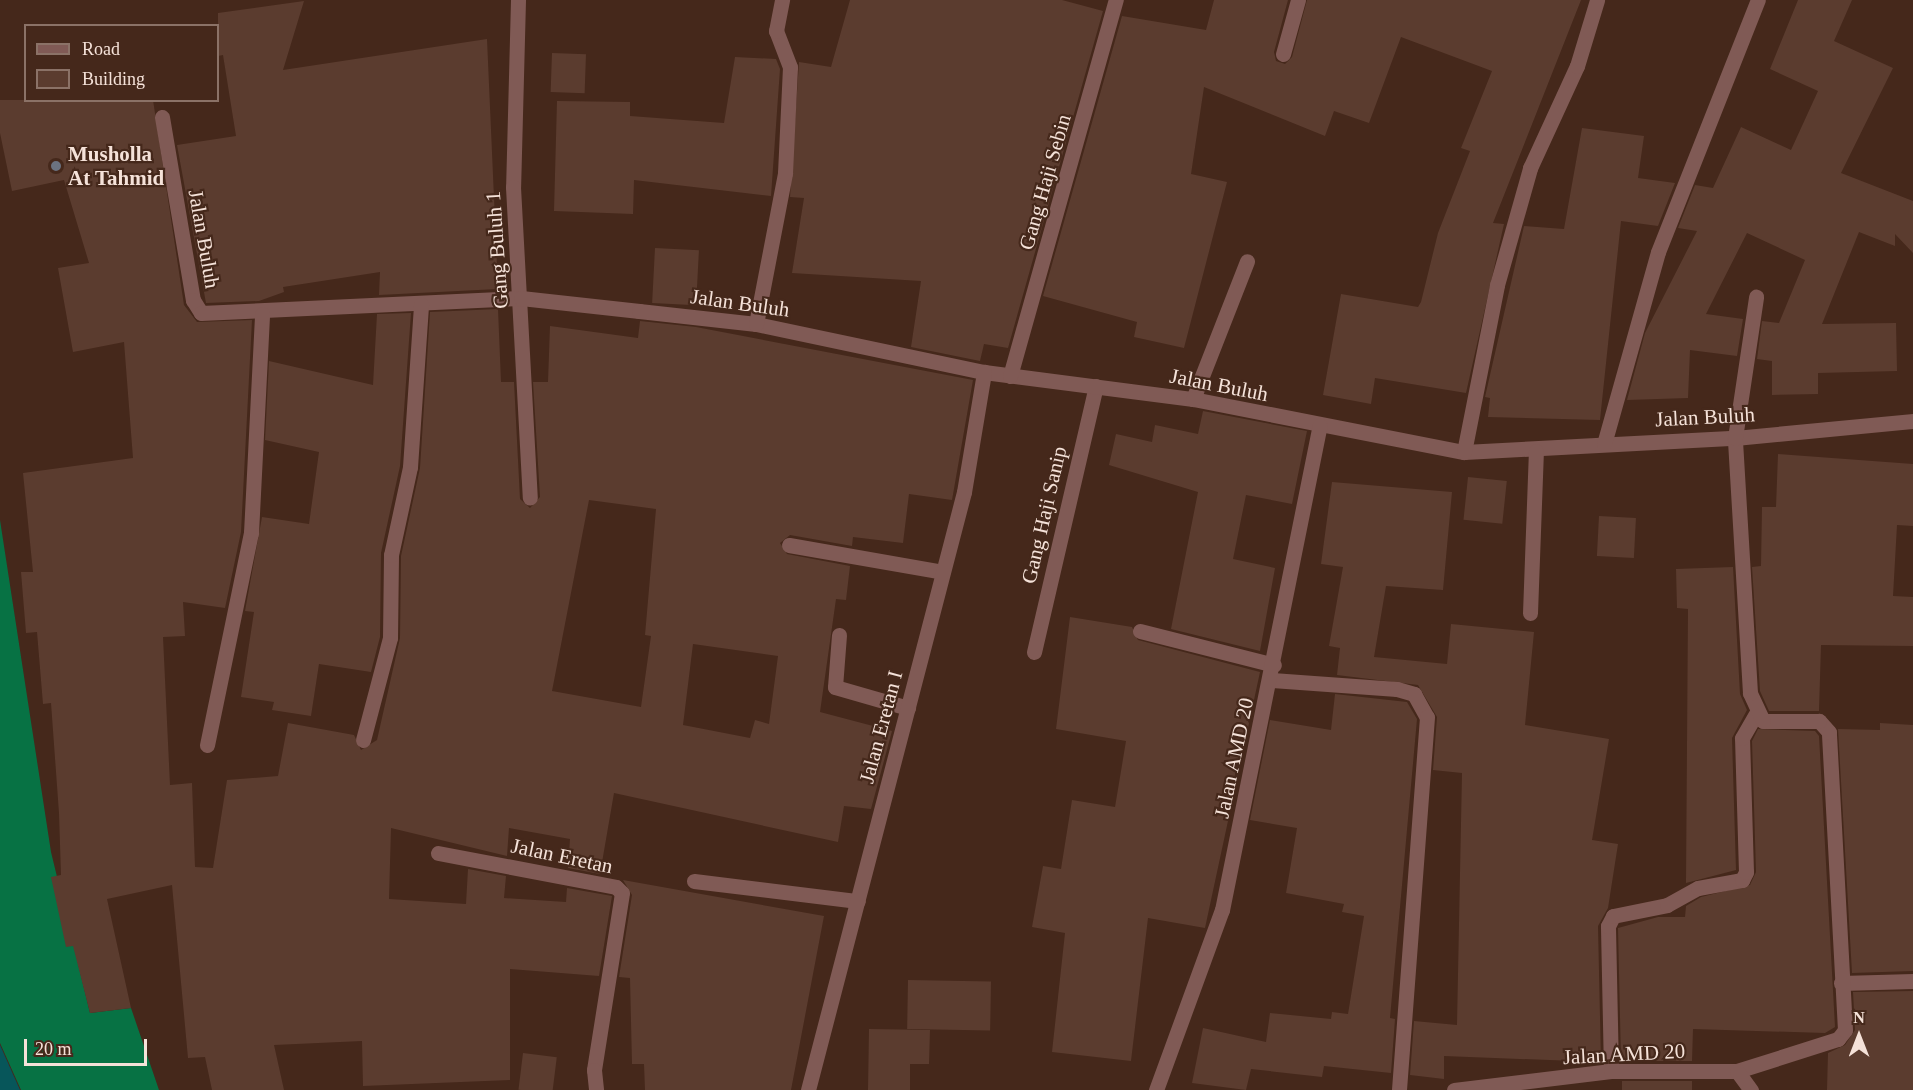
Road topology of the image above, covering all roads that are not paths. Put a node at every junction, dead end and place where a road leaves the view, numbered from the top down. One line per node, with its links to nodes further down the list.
1 (518, 0): 11 (street, Gang Buluh 1)
2 (782, 0): 14 (street)
3 (1116, 0): 16 (street, Gang Haji Sebin)
4 (1298, 0): 7 (street)
5 (1597, 0): 23 (street)
6 (1758, 0): 22 (street)
7 (1283, 54)
8 (162, 117): 13 (street, Jalan Buluh)
9 (1247, 261): 18 (street)
10 (1756, 297): 21 (street)
11 (521, 298): 12 (street, Jalan Buluh); 14 (street, Jalan Buluh); 25 (street, Gang Buluh 1)
12 (422, 304): 13 (street, Jalan Buluh); 35 (street)
13 (262, 314): 36 (street)
14 (756, 324): 15 (street, Jalan Buluh)
15 (984, 372): 16 (street, Jalan Buluh); 27 (street, Jalan Eretan I)
16 (1010, 376): 17 (street, Jalan Buluh)
17 (1096, 387): 18 (street, Jalan Buluh); 31 (street, Gang Haji Sanip)
18 (1193, 399): 20 (street, Jalan Buluh)
19 (1913, 421): 21 (street, Jalan Buluh)
20 (1320, 426): 23 (street, Jalan Buluh); 32 (street, Jalan AMD 20)
21 (1735, 438): 22 (street, Jalan Buluh); 34 (street)
22 (1604, 444): 24 (street, Jalan Buluh)
23 (1464, 452): 24 (street, Jalan Buluh)
24 (1536, 452): 28 (street)
25 (530, 498)
26 (789, 545): 27 (street)
27 (943, 572): 33 (street, Jalan Eretan I)
28 (1530, 614)
29 (1140, 631): 32 (street)
30 (839, 635): 33 (street)
31 (1034, 652)
32 (1273, 673): 47 (street, Jalan AMD 20); 48 (street)
33 (908, 708): 39 (street, Jalan Eretan I)
34 (1756, 714): 41 (street, Jalan AMD 20); 42 (street)
35 (363, 740)
36 (207, 745)
37 (438, 853): 45 (street, Jalan Eretan)
38 (694, 881): 39 (street)
39 (858, 900): 46 (street, Jalan Eretan I)
40 (1913, 981): 41 (street)
41 (1841, 983): 43 (street, Jalan AMD 20)
42 (1611, 1071): 43 (street, Jalan AMD 20); 44 (street, Jalan AMD 20)
43 (1737, 1071): 50 (street)
44 (1513, 1087): 49 (street, Jalan AMD 20)
45 (596, 1090)
46 (808, 1090)
47 (1156, 1090)
48 (1399, 1090)
49 (1454, 1090)
50 (1751, 1090)

